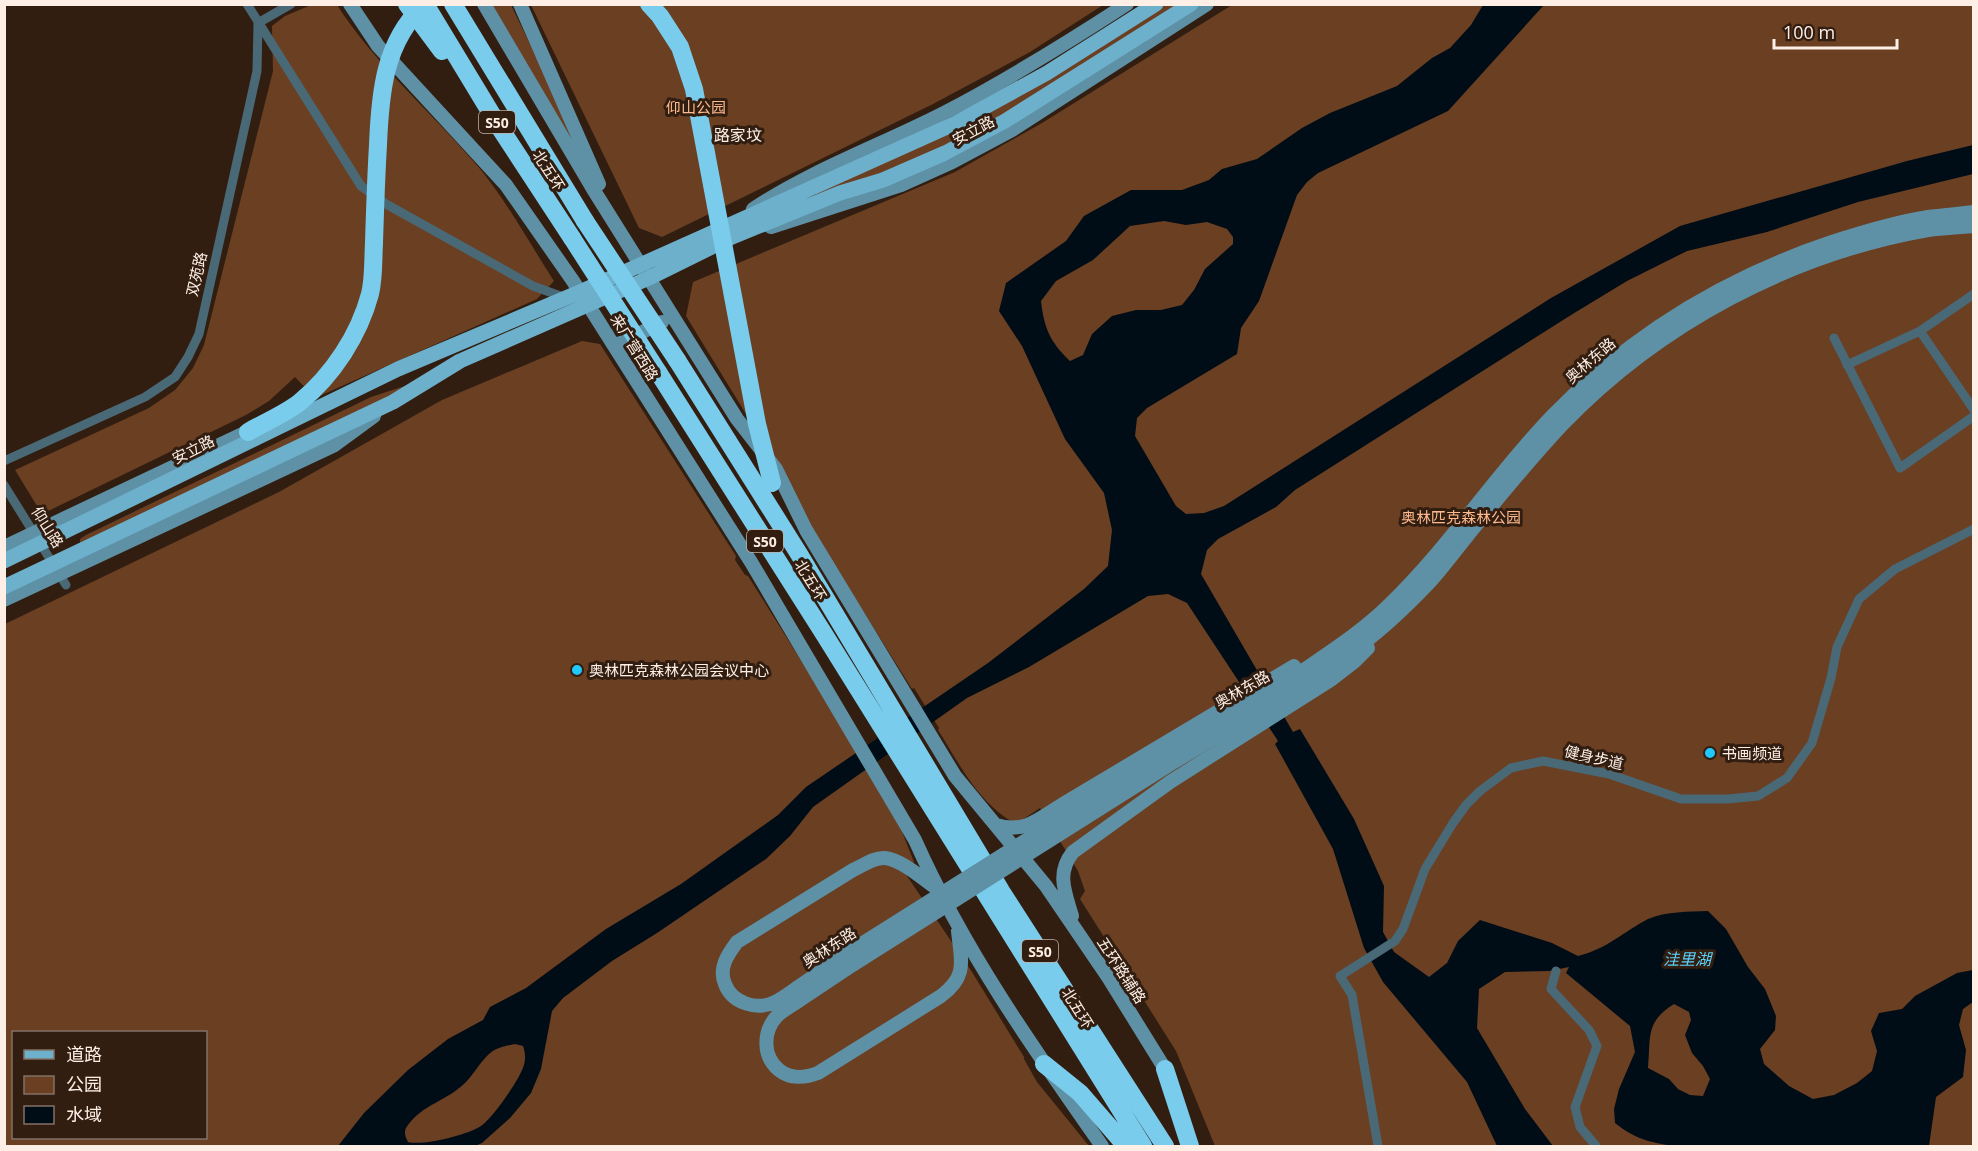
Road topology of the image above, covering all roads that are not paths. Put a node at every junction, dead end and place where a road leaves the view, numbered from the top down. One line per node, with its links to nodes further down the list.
1 (247, 4): 14 (street)
2 (291, 4): 14 (street)
3 (350, 4): 23 (street, 来广营西路)
4 (407, 4): 15 (highway)
5 (425, 4): 15 (highway, 北五环 / S50); 32 (highway, bridge)
6 (453, 4): 38 (highway, 北五环 / S50, bridge)
7 (484, 4): 19 (street)
8 (520, 4): 19 (street)
9 (649, 4): 38 (highway, bridge)
10 (1127, 4): 18 (street, 安立路)
11 (1156, 4): 18 (main road, 安立路)
12 (1191, 4): 18 (main road, 安立路)
13 (1208, 4): 18 (street, 安立路)
14 (258, 23): 22 (street); 33 (street, 双苑路)
15 (500, 128): 45 (highway, 北五环 / S50, bridge)
16 (1974, 212): 43 (street, 奥林东路)
17 (1974, 226): 43 (street, 奥林东路)
18 (730, 231): 20 (main road, 安立路)
19 (620, 232): 20 (street, 五环路辅路)
20 (644, 271): 23 (main road, 安立路); 24 (street, 五环路辅路)
21 (1974, 294): 25 (street)
22 (566, 298): 23 (main road, 安立路); 29 (main road, 安立路)
23 (585, 298): 27 (street, 来广营西路); 40 (main road, 安立路)
24 (672, 316): 27 (street); 47 (street, 五环路辅路)
25 (1920, 331): 28 (street); 30 (street)
26 (1834, 338): 28 (street)
27 (615, 346): 49 (street, 来广营西路)
28 (1847, 365): 31 (street)
29 (398, 369): 32 (street, 安立路); 36 (main road, 安立路)
30 (1974, 410)
31 (1974, 416)
32 (248, 432): 36 (street, 安立路)
33 (4, 461)
34 (4, 485): 36 (street, 仰山路)
35 (1974, 529): 62 (street, 健身步道)
36 (37, 538): 37 (street, 安立路); 39 (main road, 安立路); 40 (street, 仰山路)
37 (4, 547)
38 (799, 554): 45 (highway, 北五环 / S50)
39 (4, 561)
40 (60, 574): 41 (main road, 安立路); 42 (street, 安立路)
41 (4, 587)
42 (4, 600)
43 (1393, 610): 44 (street, 奥林东路); 44 (street)
44 (1285, 690): 46 (street); 48 (street); 52 (street, 奥林东路, bridge)
45 (912, 758): 58 (highway, 北五环 / S50); 59 (highway, 北五环 / S50)
46 (1063, 804): 47 (street); 48 (street)
47 (996, 825): 51 (street, 五环路辅路)
48 (1080, 846): 51 (street)
49 (937, 888): 50 (street, 来广营西路); 52 (street, 奥林东路)
50 (957, 926): 52 (street, 奥林东路); 54 (street, 来广营西路)
51 (1075, 927): 55 (street, 五环路辅路)
52 (853, 957)
53 (1556, 970): 63 (street)
54 (1044, 1064): 56 (street, 来广营西路); 57 (highway)
55 (1165, 1069): 60 (highway); 61 (street, 五环路辅路)
56 (1102, 1146)
57 (1126, 1146)
58 (1143, 1146)
59 (1165, 1146)
60 (1190, 1146)
61 (1197, 1146)
62 (1378, 1146)
63 (1596, 1146)

